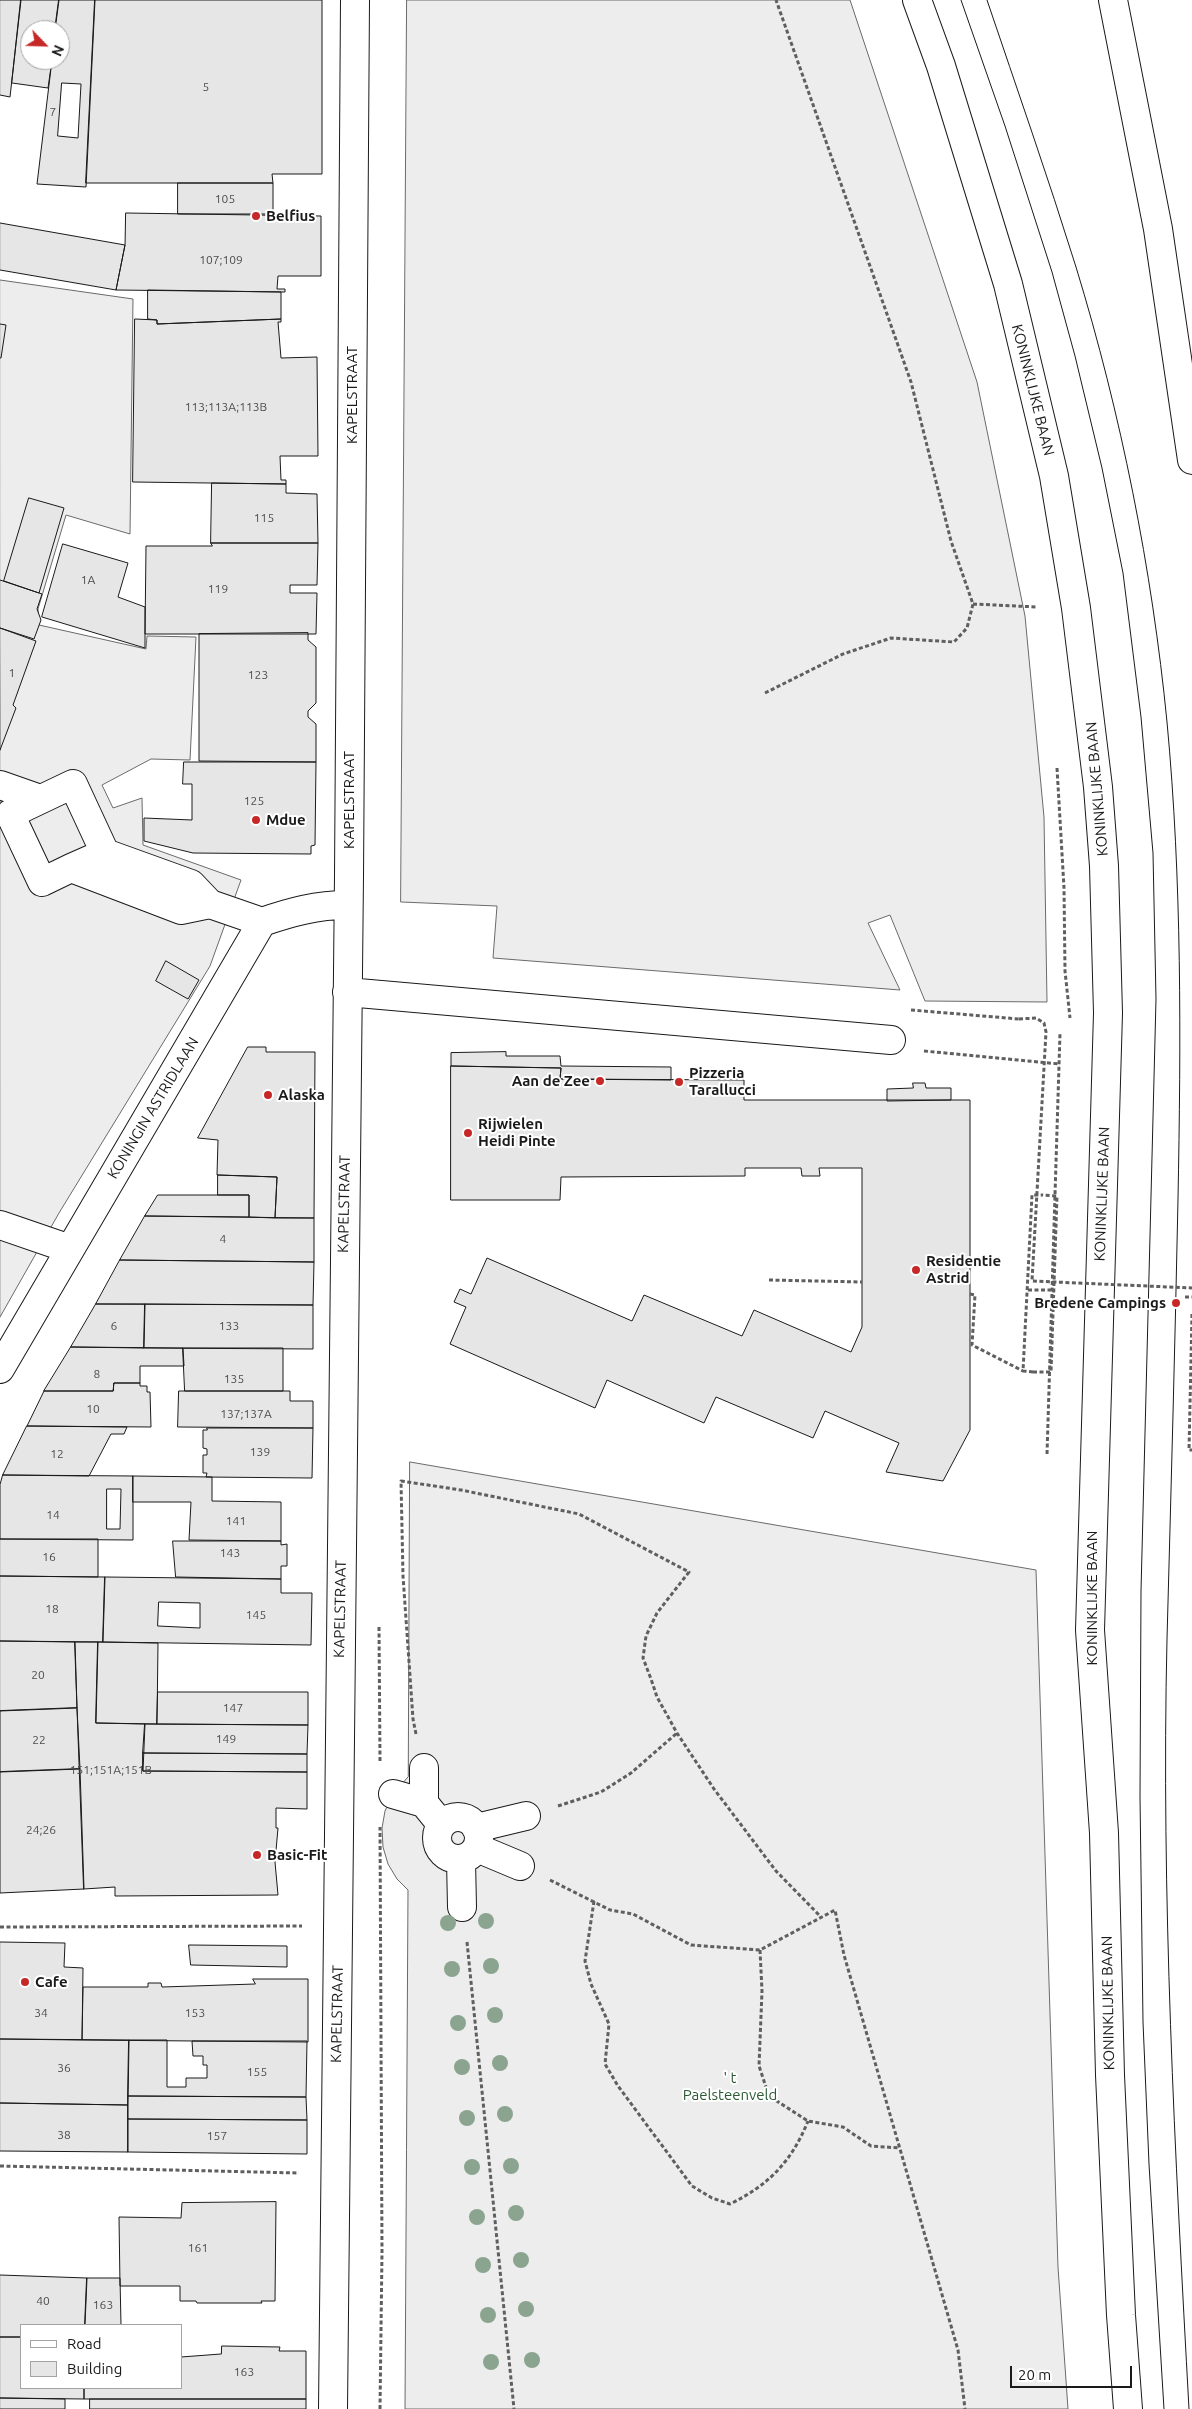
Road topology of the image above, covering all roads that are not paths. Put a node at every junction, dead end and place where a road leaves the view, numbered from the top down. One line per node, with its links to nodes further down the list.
1 (355, 0): 11 (street, KAPELSTRAAT)
2 (917, 0): 27 (street, KONINKLIJKE BAAN)
3 (1113, 0): 4 (street)
4 (1192, 460)
5 (0, 785): 6 (street)
6 (40, 799): 7 (street); 8 (street)
7 (7, 820): 9 (street)
8 (105, 852): 9 (street); 10 (street)
9 (71, 868): 10 (street)
10 (210, 904): 12 (street)
11 (348, 906): 12 (street); 13 (street, KAPELSTRAAT)
12 (262, 922): 16 (street, KONINGIN ASTRIDLAAN)
13 (347, 992): 14 (street); 26 (street, KAPELSTRAAT)
14 (891, 1040)
15 (0, 1225): 16 (street)
16 (70, 1249): 17 (street, KONINGIN ASTRIDLAAN)
17 (0, 1369)
18 (424, 1768): 20 (street)
19 (393, 1794): 20 (street)
20 (424, 1803): 22 (street)
21 (526, 1816): 23 (street)
22 (441, 1824): 23 (street); 23 (street)
23 (472, 1845): 24 (street); 25 (street)
24 (520, 1866)
25 (462, 1907)
26 (333, 2409)
27 (1128, 2409)

